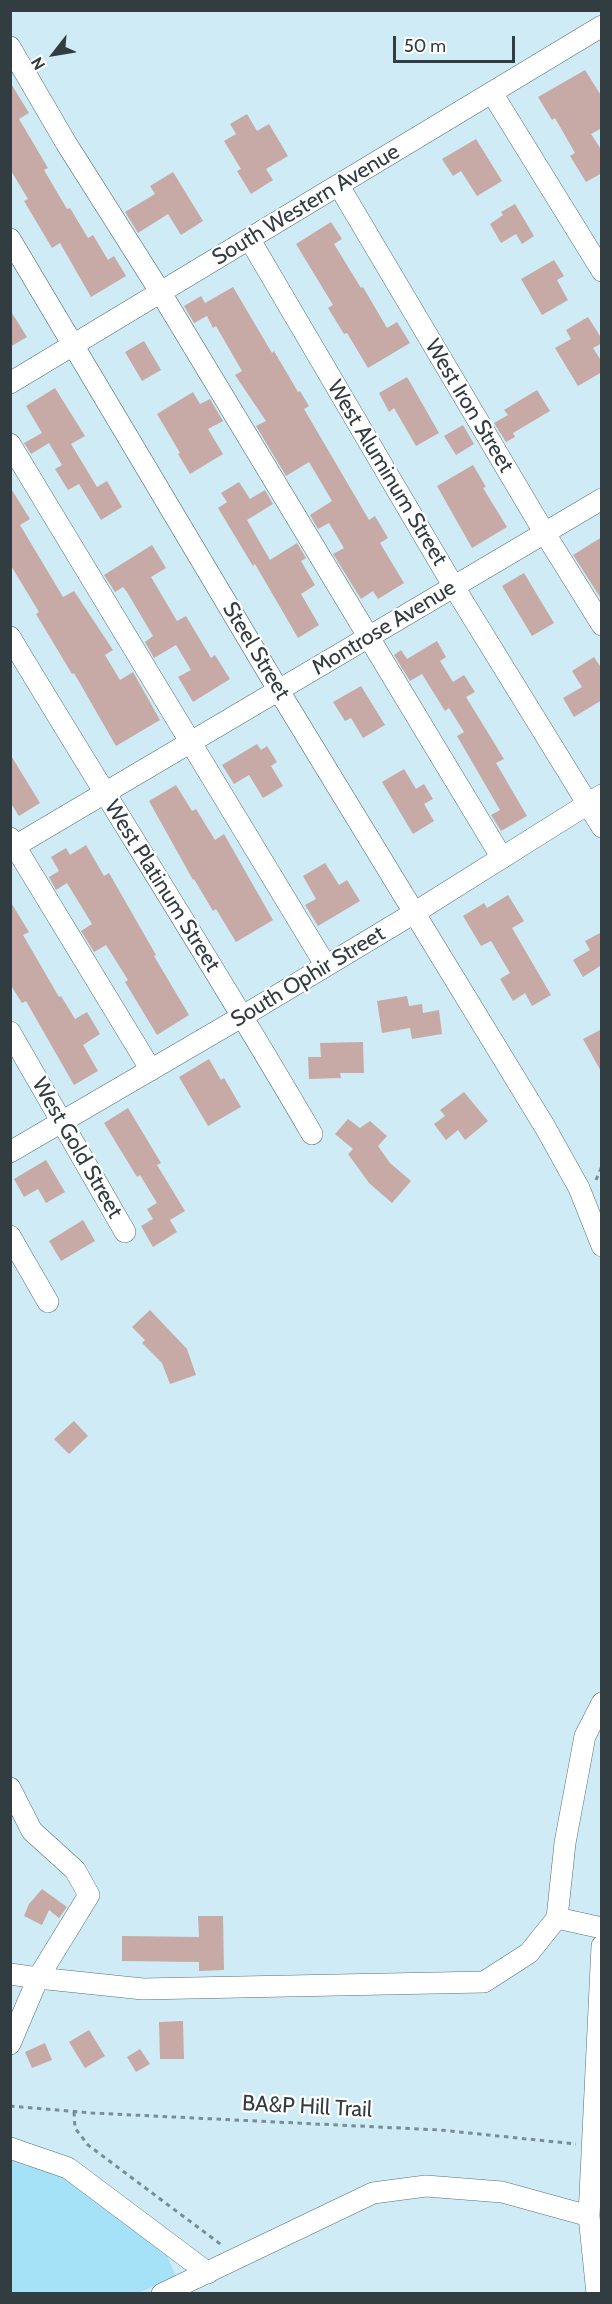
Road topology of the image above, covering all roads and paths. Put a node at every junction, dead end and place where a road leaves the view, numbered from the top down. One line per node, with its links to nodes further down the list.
1 (602, 26): 3 (street, South Western Avenue)
2 (10, 46): 8 (street)
3 (492, 93): 4 (street, South Western Avenue); 7 (street)
4 (339, 186): 6 (street, South Western Avenue); 13 (street, West Iron Street)
5 (10, 239): 9 (street, Steel Street)
6 (250, 240): 8 (street, South Western Avenue); 14 (street, West Aluminum Street)
7 (602, 271)
8 (161, 293): 9 (street, South Western Avenue); 17 (street)
9 (74, 345): 10 (street, South Western Avenue); 18 (street, Steel Street)
10 (10, 383)
11 (10, 444): 19 (street)
12 (602, 499): 13 (street, Montrose Avenue)
13 (544, 532): 14 (street, Montrose Avenue); 15 (street, West Iron Street)
14 (454, 587): 17 (street, Montrose Avenue); 21 (street, West Aluminum Street)
15 (602, 625)
16 (10, 637): 20 (street, West Platinum Street)
17 (368, 638): 18 (street, Montrose Avenue); 24 (street)
18 (279, 690): 19 (street, Montrose Avenue); 25 (street, Steel Street)
19 (191, 743): 20 (street, Montrose Avenue); 26 (street)
20 (105, 794): 23 (street, Montrose Avenue); 27 (street, West Platinum Street)
21 (595, 800): 22 (street, West Aluminum Street); 24 (street, South Ophir Street)
22 (602, 827)
23 (12, 844): 29 (street)
24 (502, 858): 25 (street, South Ophir Street)
25 (414, 913): 26 (street, South Ophir Street); 35 (street, Steel Street)
26 (326, 966): 27 (street, South Ophir Street)
27 (243, 1016): 29 (street, South Ophir Street); 31 (street, West Platinum Street)
28 (10, 1032): 30 (street, West Gold Street)
29 (151, 1070): 30 (street, South Ophir Street)
30 (63, 1121): 32 (street, South Ophir Street); 33 (street, West Gold Street)
31 (312, 1134)
32 (10, 1152)
33 (125, 1232)
34 (10, 1236): 36 (street)
35 (602, 1246)
36 (48, 1302)
37 (602, 1703): 39 (street)
38 (10, 1788): 43 (street)
39 (557, 1918): 40 (street); 43 (street)
40 (602, 1928)
41 (602, 1946): 47 (street)
42 (10, 1974): 43 (street)
43 (38, 1978): 44 (street)
44 (10, 2044)
45 (10, 2106): 46 (path, BA&P Hill Trail)
46 (74, 2111): 47 (path, BA&P Hill Trail); 51 (path)
47 (594, 2146): 49 (street)
48 (10, 2148): 52 (street)
49 (589, 2216): 50 (street); 51 (street)
50 (597, 2244): 54 (street)
51 (239, 2257): 52 (street)
52 (208, 2273): 53 (street)
53 (162, 2294)
54 (597, 2294)

